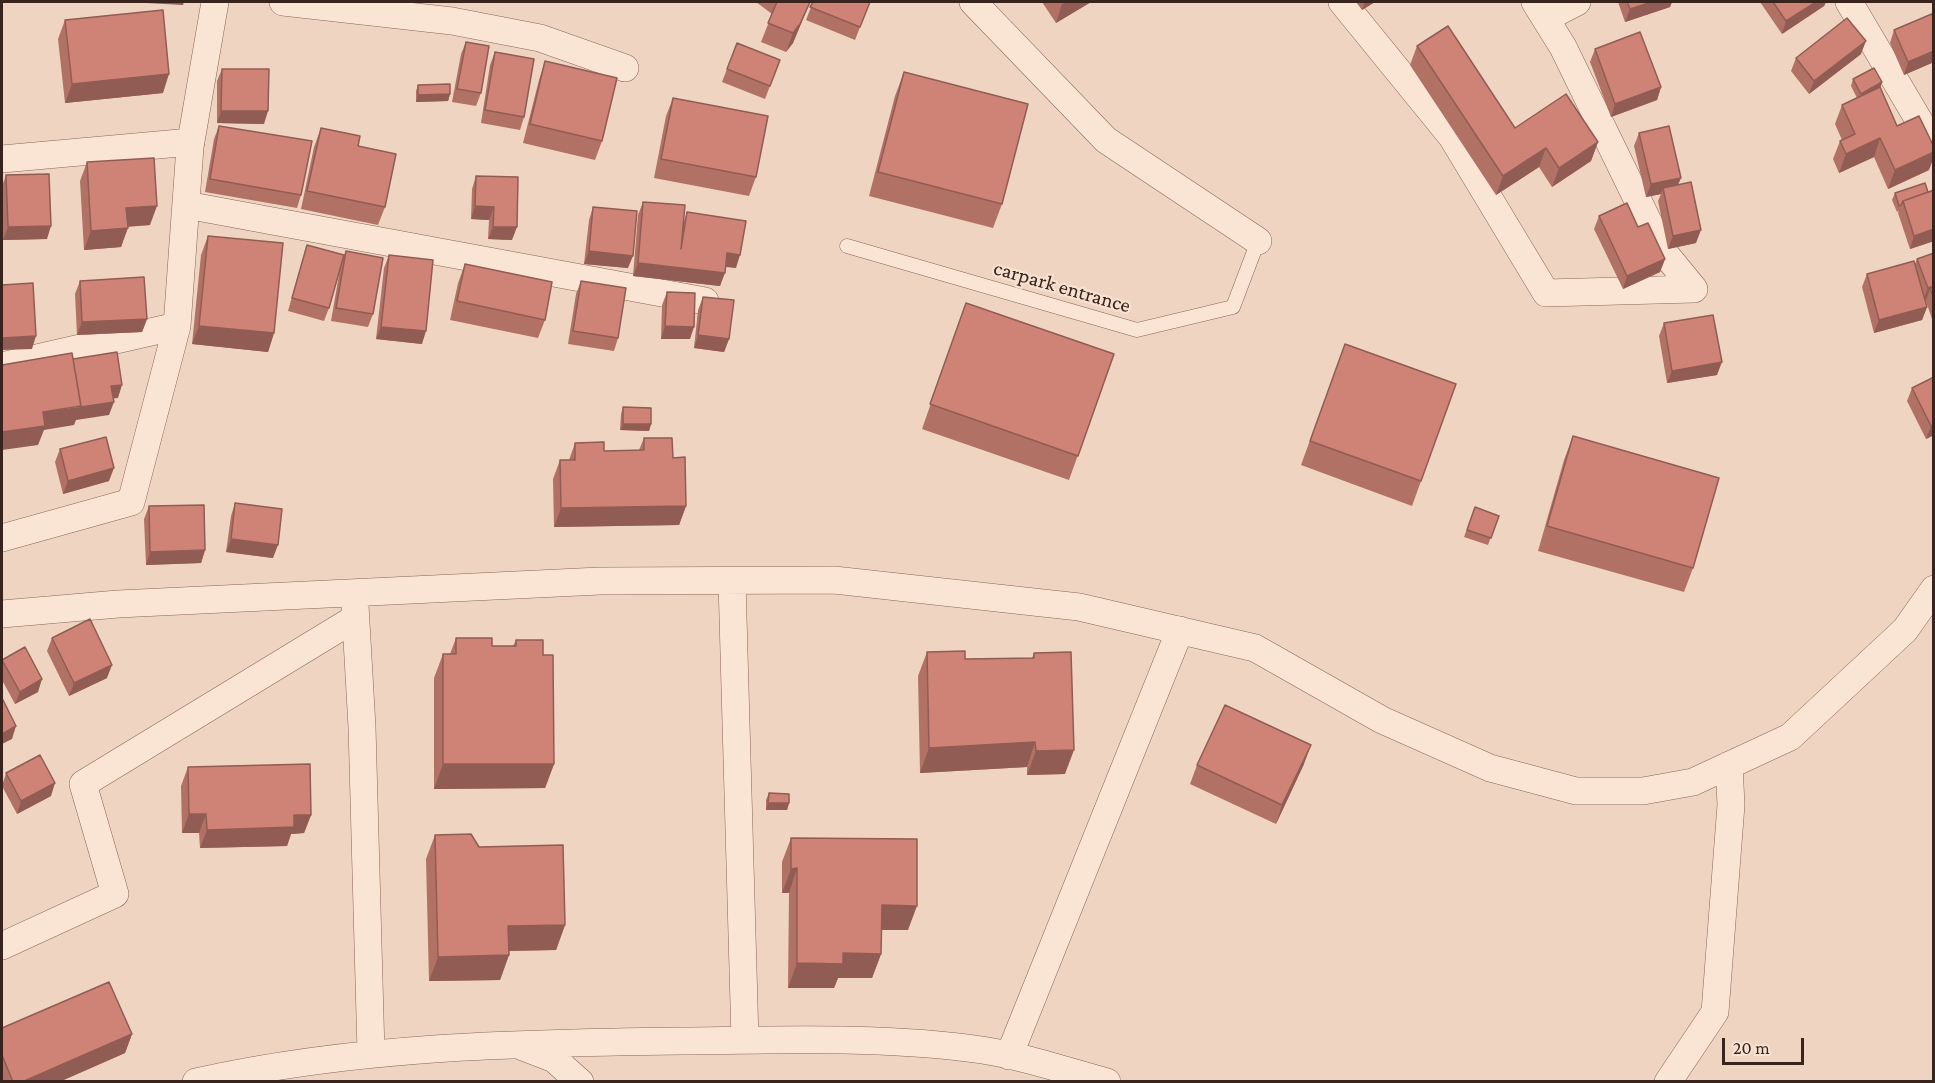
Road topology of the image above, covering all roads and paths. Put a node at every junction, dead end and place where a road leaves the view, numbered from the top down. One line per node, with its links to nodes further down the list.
1 (215, 2): 9 (street)
2 (283, 2): 8 (street)
3 (973, 2): 13 (street)
4 (1342, 2): 7 (street)
5 (1577, 2): 7 (street)
6 (1849, 2): 10 (street)
7 (1540, 10)
8 (625, 68)
9 (191, 142): 11 (street); 12 (street)
10 (1934, 146)
11 (2, 159)
12 (186, 205): 15 (street); 16 (street)
13 (1258, 241): 14 (lane, carpark entrance)
14 (847, 246)
15 (705, 301)
16 (177, 326): 17 (street); 18 (street)
17 (2, 366)
18 (2, 538)
19 (732, 582): 21 (street); 24 (street); 27 (street)
20 (1934, 589): 25 (street)
21 (355, 591): 22 (street); 23 (street)
22 (2, 614)
23 (354, 619): 26 (street); 29 (street)
24 (1180, 630): 25 (street); 30 (street)
25 (1729, 765): 34 (street)
26 (2, 946)
27 (745, 1040): 28 (street); 30 (street)
28 (511, 1043): 29 (street); 32 (street)
29 (371, 1053): 31 (street)
30 (1009, 1056): 33 (street)
31 (196, 1082)
32 (580, 1082)
33 (1107, 1082)
34 (1668, 1082)

